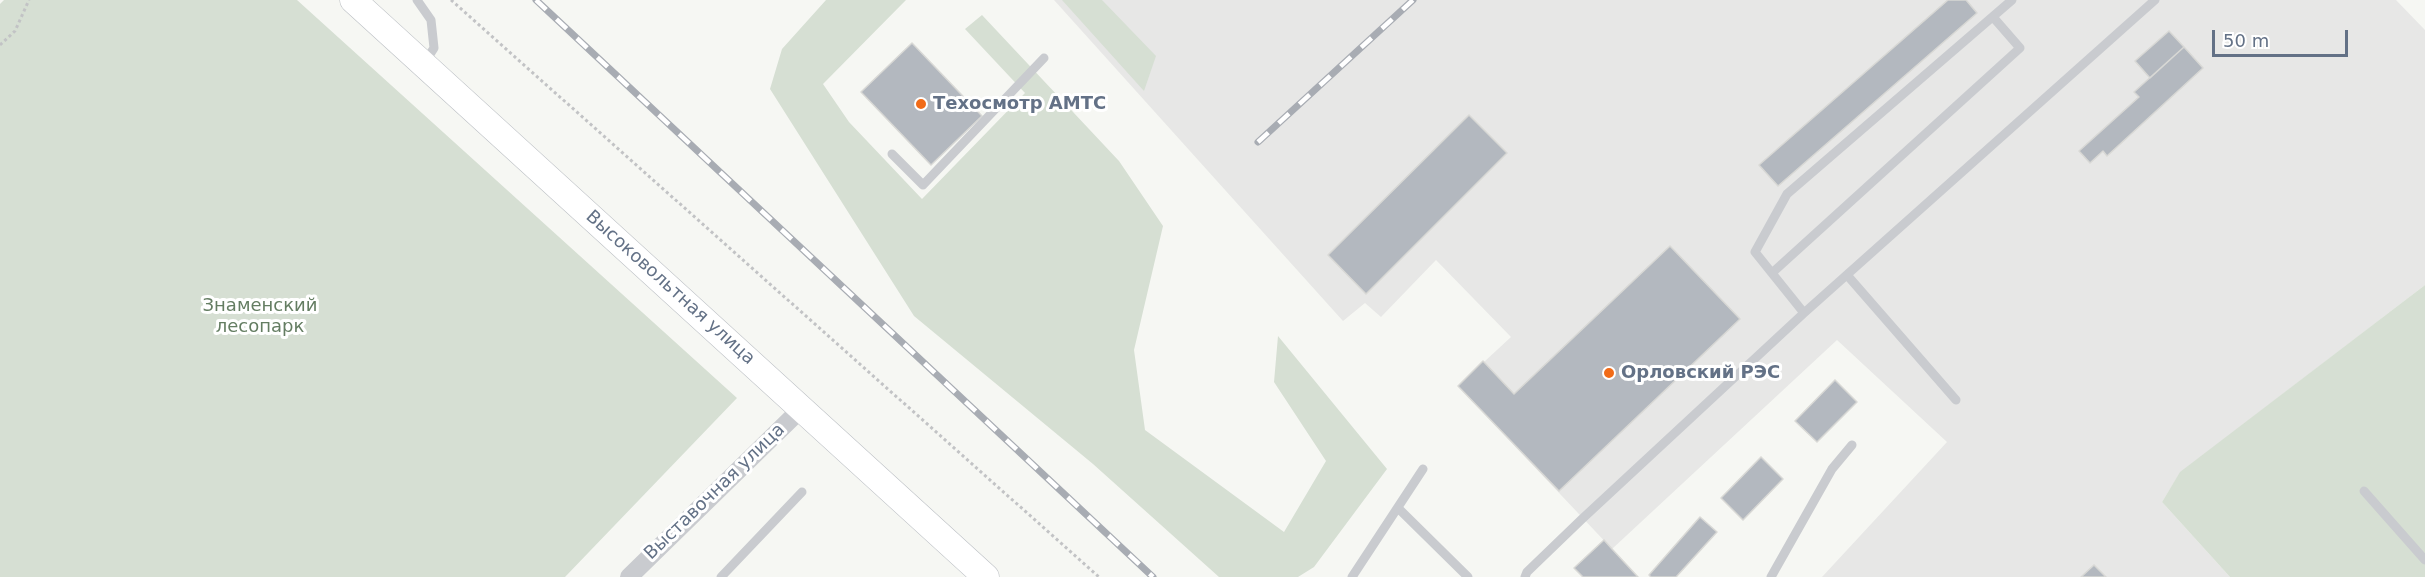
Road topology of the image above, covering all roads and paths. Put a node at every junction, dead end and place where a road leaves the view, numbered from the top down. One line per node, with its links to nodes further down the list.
1 (29, 0): 8 (path)
2 (353, 0): 10 (main road, Высоковольтная улица)
3 (417, 0): 10 (lane)
4 (451, 0): 26 (path)
5 (2012, 0): 7 (lane)
6 (2155, 0): 13 (lane)
7 (1993, 17): 12 (lane); 12 (lane)
8 (0, 45)
9 (1044, 58): 11 (lane)
10 (424, 64): 16 (main road, Высоковольтная улица)
11 (892, 154)
12 (1772, 273): 14 (lane)
13 (1847, 275): 14 (lane); 15 (lane)
14 (1804, 313): 29 (lane)
15 (1956, 400)
16 (802, 408): 23 (street, Выставочная улица); 25 (main road, Высоковольтная улица)
17 (1852, 445): 30 (lane)
18 (1424, 469): 21 (lane)
19 (2364, 491): 22 (lane)
20 (802, 492): 24 (lane)
21 (1398, 508): 27 (lane); 28 (lane)
22 (2425, 560)
23 (629, 577)
24 (721, 577)
25 (986, 577)
26 (1099, 577)
27 (1352, 577)
28 (1468, 577)
29 (1525, 577)
30 (1771, 577)

